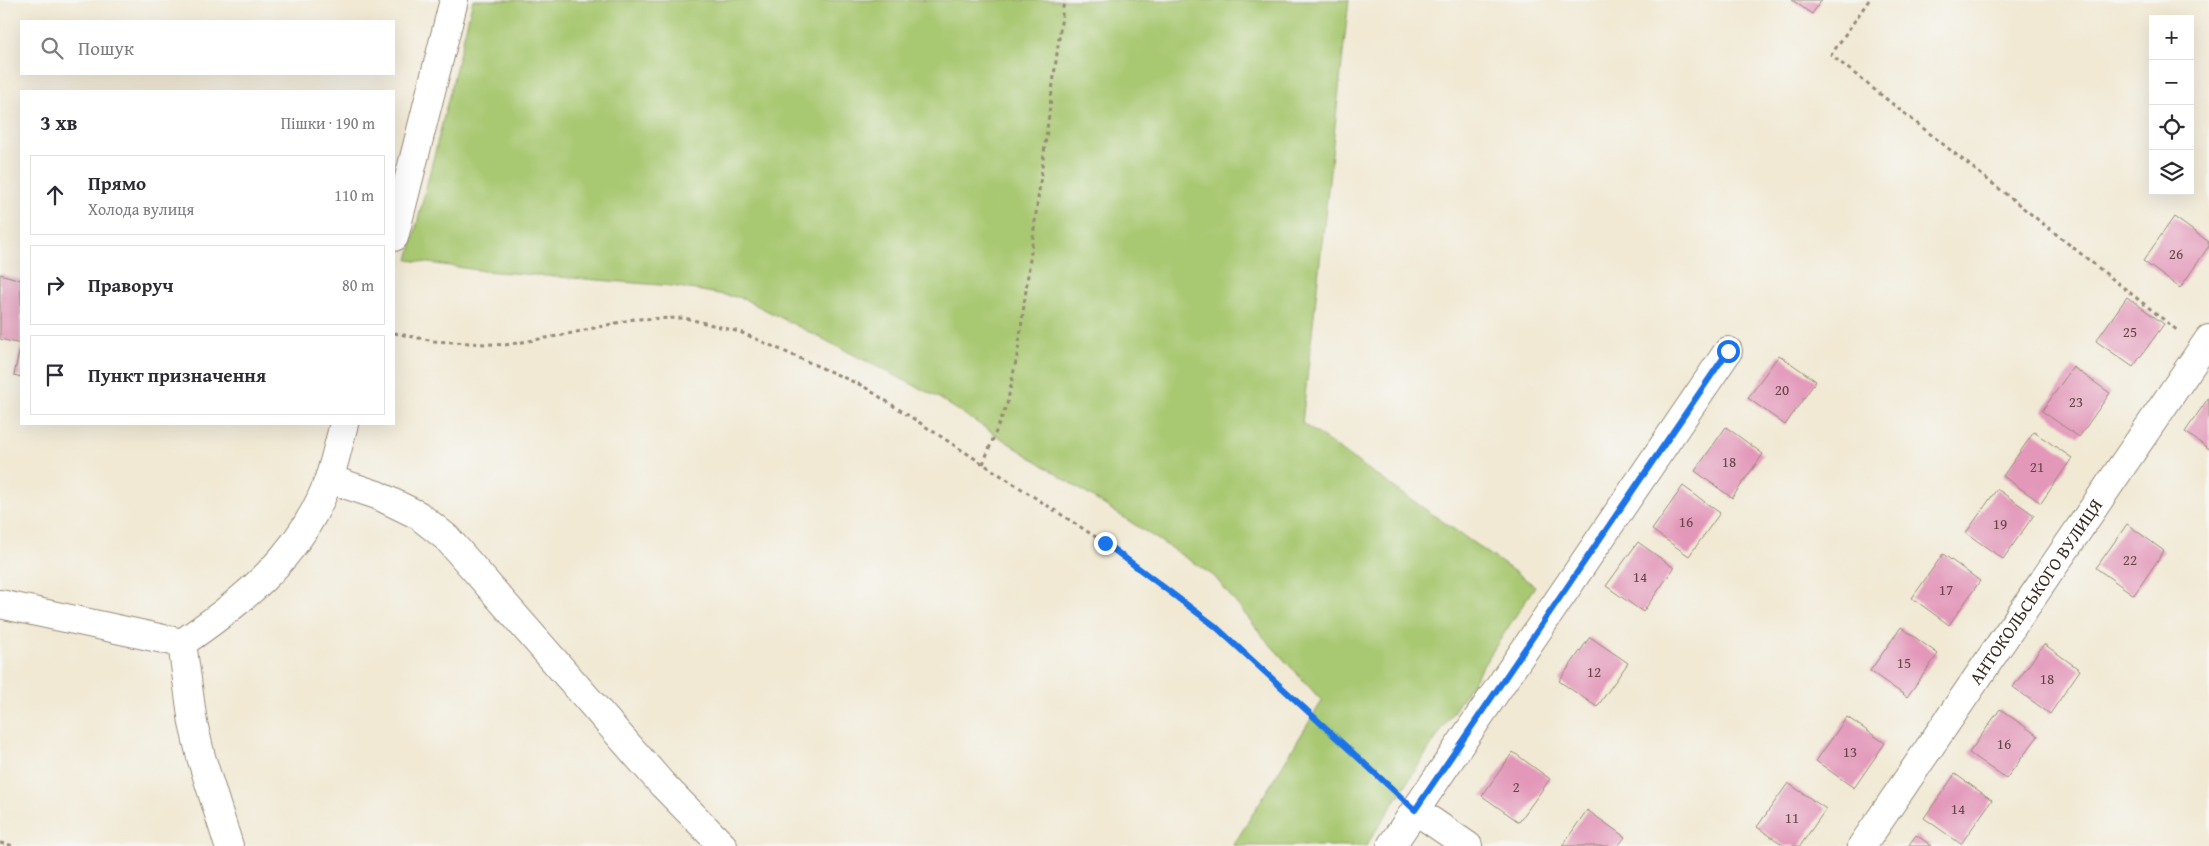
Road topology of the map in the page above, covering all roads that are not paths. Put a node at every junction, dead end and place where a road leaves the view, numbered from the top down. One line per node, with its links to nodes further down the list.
1 (454, 0): 2 (street)
2 (395, 233)
3 (2207, 348): 14 (street, АНТОКОЛЬСЬКОГО ВУЛИЦЯ)
4 (1728, 351): 9 (street)
5 (344, 425): 6 (street)
6 (329, 479): 8 (street); 11 (street)
7 (0, 604): 8 (street)
8 (182, 643): 10 (street)
9 (1415, 810): 12 (street); 13 (street)
10 (229, 846)
11 (724, 846)
12 (1391, 846)
13 (1468, 846)
14 (1862, 846)

